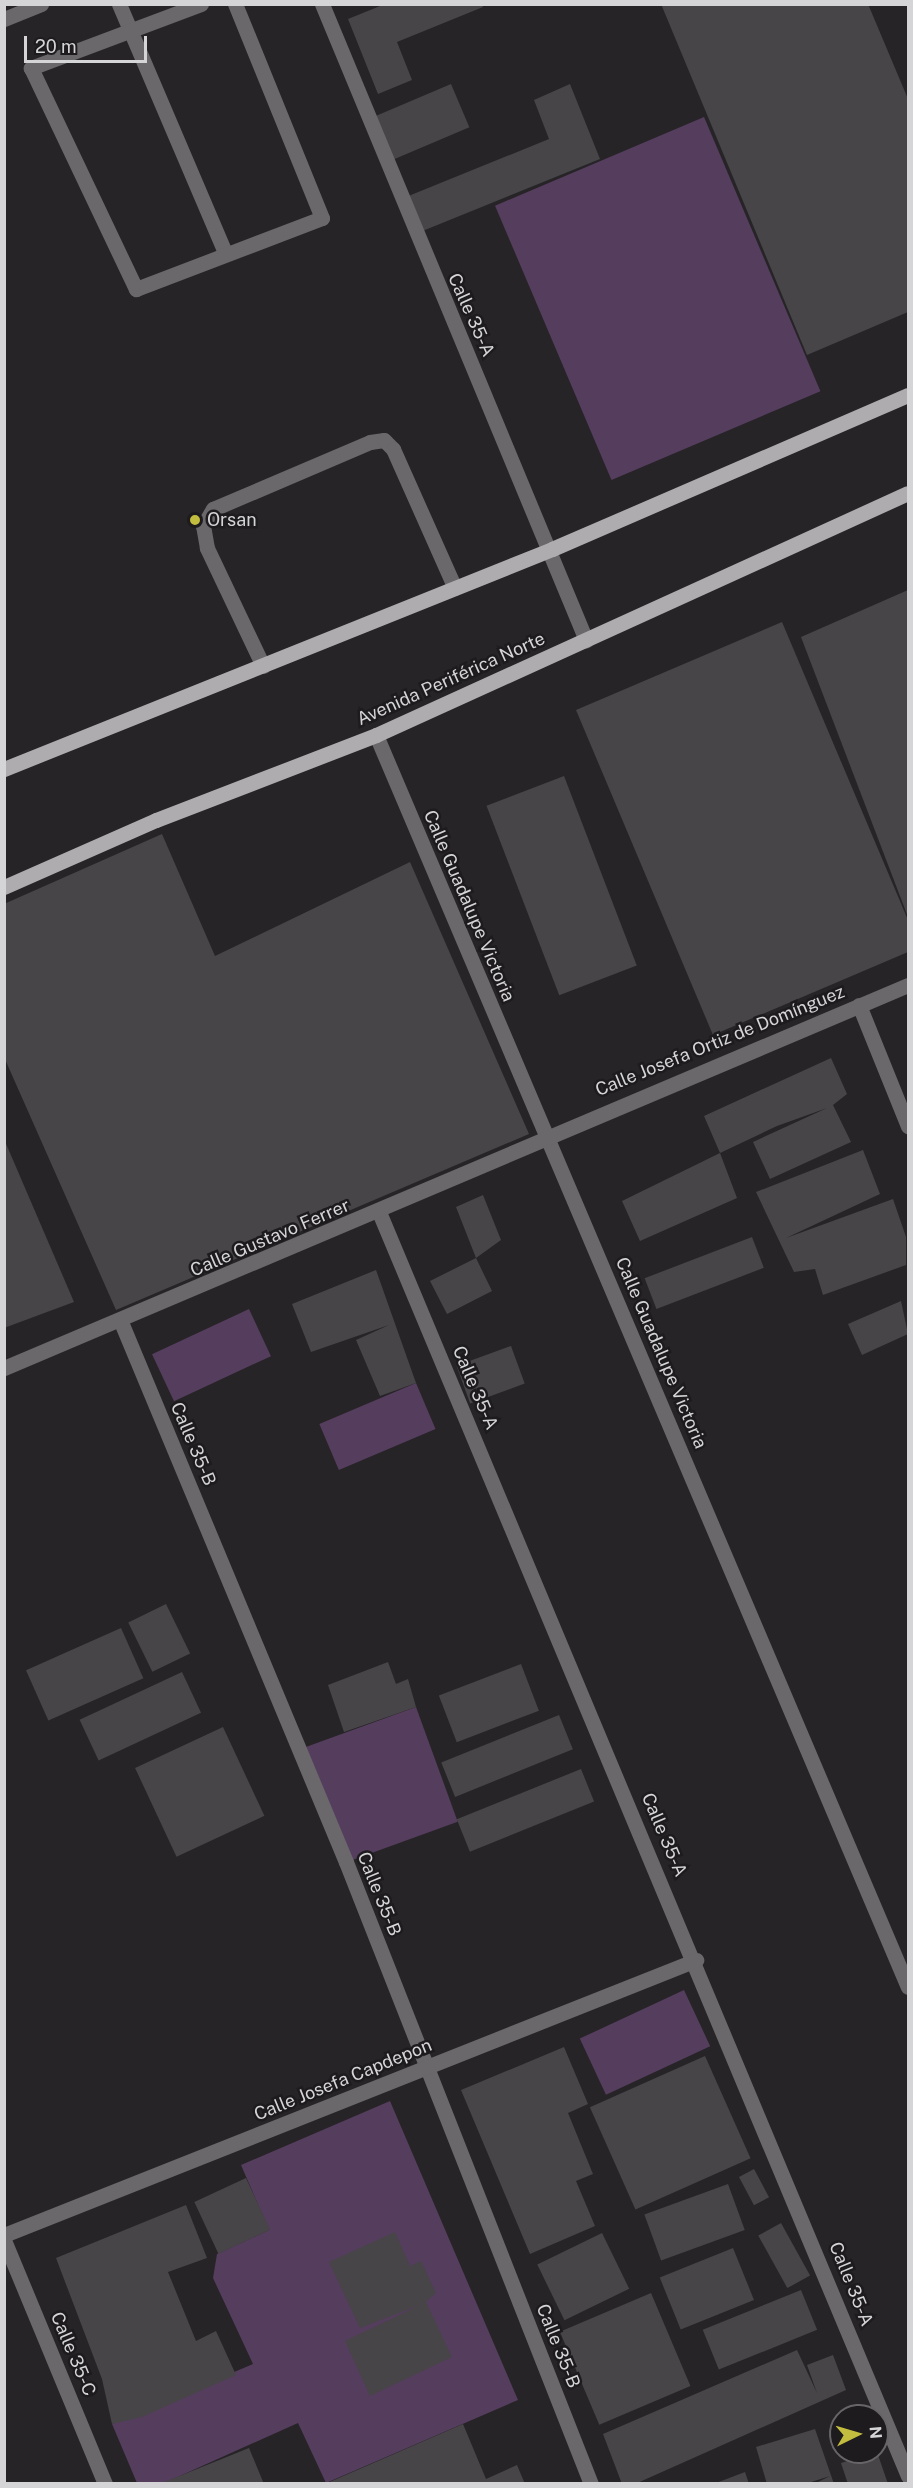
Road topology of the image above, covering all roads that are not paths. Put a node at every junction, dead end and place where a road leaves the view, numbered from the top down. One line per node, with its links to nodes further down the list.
1 (41, 4): 6 (street)
2 (119, 4): 7 (street)
3 (201, 4): 7 (street)
4 (235, 4): 8 (street)
5 (322, 4): 11 (street, Calle 35-A)
6 (4, 19)
7 (129, 30): 8 (street); 8 (street)
8 (225, 253)
9 (909, 395): 11 (main road)
10 (909, 493): 13 (main road, Avenida Periférica Norte)
11 (552, 549): 12 (main road); 13 (street, Calle 35-A)
12 (455, 588): 14 (main road); 14 (street)
13 (586, 640): 15 (main road, Avenida Periférica Norte)
14 (263, 666): 16 (main road)
15 (376, 735): 17 (main road, Avenida Periférica Norte); 21 (street, Calle Guadalupe Victoria)
16 (4, 769)
17 (4, 887)
18 (909, 985): 19 (street, Calle Josefa Ortiz de Domínguez)
19 (859, 1005): 20 (street); 21 (street, Calle Josefa Ortiz de Domínguez)
20 (909, 1126)
21 (547, 1134): 22 (street, Calle Gustavo Ferrer); 26 (street, Calle Guadalupe Victoria)
22 (379, 1212): 23 (street, Calle Gustavo Ferrer); 25 (street, Calle 35-A)
23 (121, 1322): 24 (street, Calle Gustavo Ferrer); 27 (street, Calle 35-B)
24 (4, 1368)
25 (696, 1960): 27 (street, Calle Josefa Capdepon); 30 (street, Calle 35-A)
26 (907, 1981)
27 (428, 2067): 28 (street, Calle Josefa Capdepon); 32 (street, Calle 35-B)
28 (4, 2235)
29 (4, 2240): 31 (street, Calle 35-C)
30 (909, 2476)
31 (105, 2484)
32 (591, 2484)

